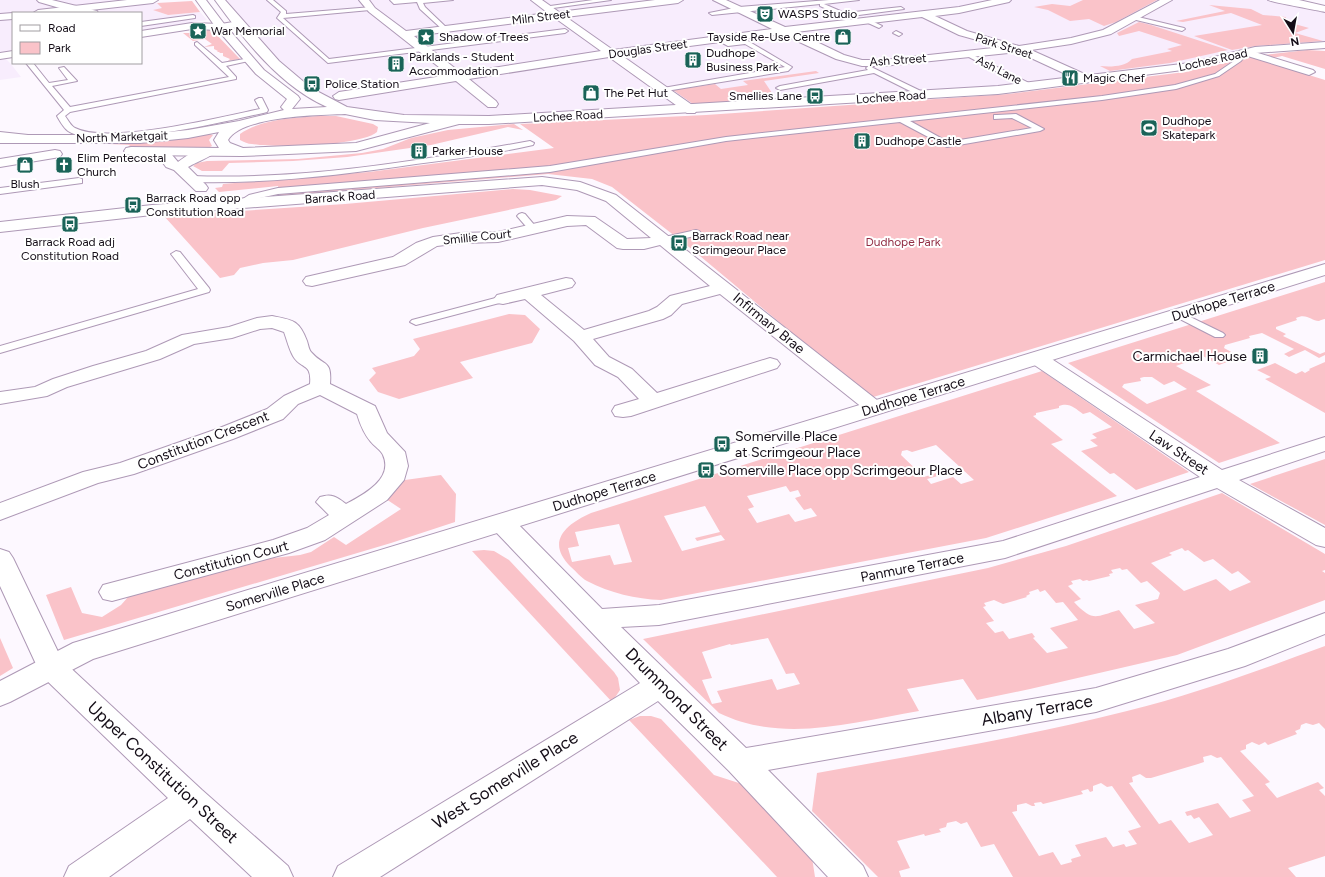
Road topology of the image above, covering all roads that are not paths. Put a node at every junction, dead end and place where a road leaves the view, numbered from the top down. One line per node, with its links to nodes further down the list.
1 (62, 0): 16 (street)
2 (153, 0): 22 (street)
3 (201, 0): 46 (street)
4 (220, 0): 44 (street)
5 (270, 0): 37 (lane)
6 (393, 0): 17 (lane)
7 (443, 0): 8 (lane); 17 (lane)
8 (450, 0)
9 (536, 0): 24 (street)
10 (608, 0): 24 (lane)
11 (678, 0): 38 (street, Miln Street)
12 (718, 0): 27 (street, Ash Street)
13 (1006, 0): 28 (street, Douglas Street)
14 (1167, 0): 41 (street, Ash Street)
15 (1273, 0): 29 (street)
16 (47, 1): 26 (street)
17 (419, 1): 47 (lane)
18 (857, 1): 20 (lane)
19 (937, 2): 28 (street)
20 (816, 3): 27 (lane); 30 (lane)
21 (367, 4): 37 (lane); 52 (street)
22 (106, 5): 26 (street); 33 (street)
23 (867, 6): 30 (lane)
24 (546, 7): 38 (street)
25 (900, 8): 30 (lane)
26 (72, 9): 31 (street); 32 (street)
27 (740, 10): 34 (lane); 49 (street, Ash Street)
28 (959, 10): 35 (street, Douglas Street)
29 (1325, 10)
30 (881, 11)
31 (46, 12)
32 (88, 12)
33 (95, 12)
34 (712, 13)
35 (923, 14): 42 (street, Douglas Street); 58 (street, Park Street)
36 (12, 16): 39 (street)
37 (280, 16): 57 (lane)
38 (557, 16): 47 (street, Miln Street); 61 (street)
39 (0, 17)
40 (193, 17): 43 (lane)
41 (1134, 18): 48 (lane); 58 (street, Ash Street)
42 (868, 21): 45 (lane); 49 (street, Douglas Street)
43 (142, 24)
44 (239, 24): 46 (street); 83 (street)
45 (879, 26)
46 (221, 27): 51 (street); 65 (street)
47 (445, 29): 52 (street, Miln Street)
48 (1182, 29)
49 (782, 30): 53 (street, Douglas Street); 66 (street, Ash Street)
50 (565, 31): 57 (lane)
51 (142, 33)
52 (404, 34): 57 (street)
53 (719, 39): 61 (street, Douglas Street); 77 (lane)
54 (196, 44): 68 (lane)
55 (1325, 44): 56 (street, Lochee Road)
56 (1307, 45): 59 (lane); 60 (street, Lochee Road)
57 (424, 48): 72 (street)
58 (1019, 48): 63 (street, Ash Street); 73 (street, Park Street)
59 (1325, 48)
60 (1245, 52): 71 (street); 73 (street, Lochee Road); 87 (lane)
61 (612, 53): 72 (street, Douglas Street); 77 (street)
62 (12, 54): 64 (street)
63 (967, 54): 66 (street, Ash Street); 75 (lane, Ash Lane)
64 (0, 56)
65 (250, 60): 68 (lane); 85 (street)
66 (862, 63): 70 (lane)
67 (30, 64): 74 (lane)
68 (221, 65): 82 (lane)
69 (62, 68): 74 (lane)
70 (875, 72): 76 (lane); 78 (lane)
71 (1309, 72)
72 (459, 77): 79 (street, Douglas Street); 81 (street)
73 (1085, 79): 75 (street, Lochee Road)
74 (48, 85): 82 (lane)
75 (1031, 86): 78 (street, Lochee Road)
76 (780, 88)
77 (663, 90): 84 (street)
78 (925, 95): 84 (street, Lochee Road)
79 (339, 96)
80 (259, 100): 82 (lane)
81 (492, 104)
82 (68, 110)
83 (345, 110): 85 (street); 86 (street, Lochee Road)
84 (691, 110): 88 (street, Lochee Road)
85 (281, 114): 89 (street)
86 (375, 116): 88 (street, Lochee Road); 92 (street)
87 (900, 119): 90 (lane); 104 (lane)
88 (454, 121): 92 (street, Lochee Road)
89 (243, 124): 91 (street, North Marketgait); 96 (street)
90 (911, 125): 90 (lane)
91 (2, 135)
92 (389, 138): 96 (street, Lochee Road)
93 (530, 143): 102 (lane)
94 (0, 148): 95 (street, North Marketgait)
95 (162, 152): 97 (street, North Marketgait); 100 (street)
96 (242, 152): 97 (street, North Marketgait)
97 (207, 153): 100 (street)
98 (55, 154): 99 (street)
99 (0, 162)
100 (179, 167): 102 (street)
101 (79, 181): 103 (lane)
102 (197, 184)
103 (0, 191)
104 (240, 204): 106 (street, Barrack Road); 109 (street, Barrack Road)
105 (522, 216): 107 (lane)
106 (0, 227)
107 (534, 229): 109 (street, Smillie Court); 112 (street, Smillie Court)
108 (696, 233): 109 (lane)
109 (663, 240): 114 (street, Infirmary Brae)
110 (176, 254): 121 (lane)
111 (1325, 269): 117 (street, Dudhope Terrace)
112 (312, 281)
113 (566, 283): 115 (street)
114 (725, 288): 120 (street); 127 (street, Infirmary Brae)
115 (529, 293): 116 (street); 120 (street)
116 (503, 299): 118 (lane)
117 (1178, 314): 119 (lane); 122 (street, Dudhope Terrace)
118 (416, 322)
119 (1219, 335)
120 (581, 337): 126 (street)
121 (0, 350)
122 (1037, 358): 127 (street, Dudhope Terrace); 130 (street, Law Street)
123 (770, 364): 126 (street)
124 (320, 387): 125 (street); 132 (street, Constitution Crescent); 133 (street, Constitution Court)
125 (0, 398)
126 (653, 401): 128 (street)
127 (875, 408): 134 (street, Dudhope Terrace)
128 (623, 411)
129 (1325, 444): 130 (street, Panmure Terrace)
130 (1218, 479): 135 (street, Law Street); 138 (street, Panmure Terrace)
131 (328, 502): 133 (street)
132 (0, 512)
133 (346, 517): 137 (street, Constitution Court)
134 (502, 523): 138 (street, Drummond Street); 140 (street, Somerville Place)
135 (1325, 539)
136 (0, 558): 140 (street)
137 (112, 592)
138 (596, 619): 141 (street, Drummond Street)
139 (1325, 623): 143 (street, Albany Terrace)
140 (51, 667): 142 (street, Somerville Place); 144 (street, Upper Constitution Street)
141 (660, 685): 143 (street, Drummond Street); 147 (street, West Somerville Place)
142 (0, 694)
143 (740, 762): 148 (street, Drummond Street)
144 (191, 800): 145 (street); 146 (street, Upper Constitution Street)
145 (81, 877)
146 (276, 877)
147 (350, 877)
148 (851, 877)

